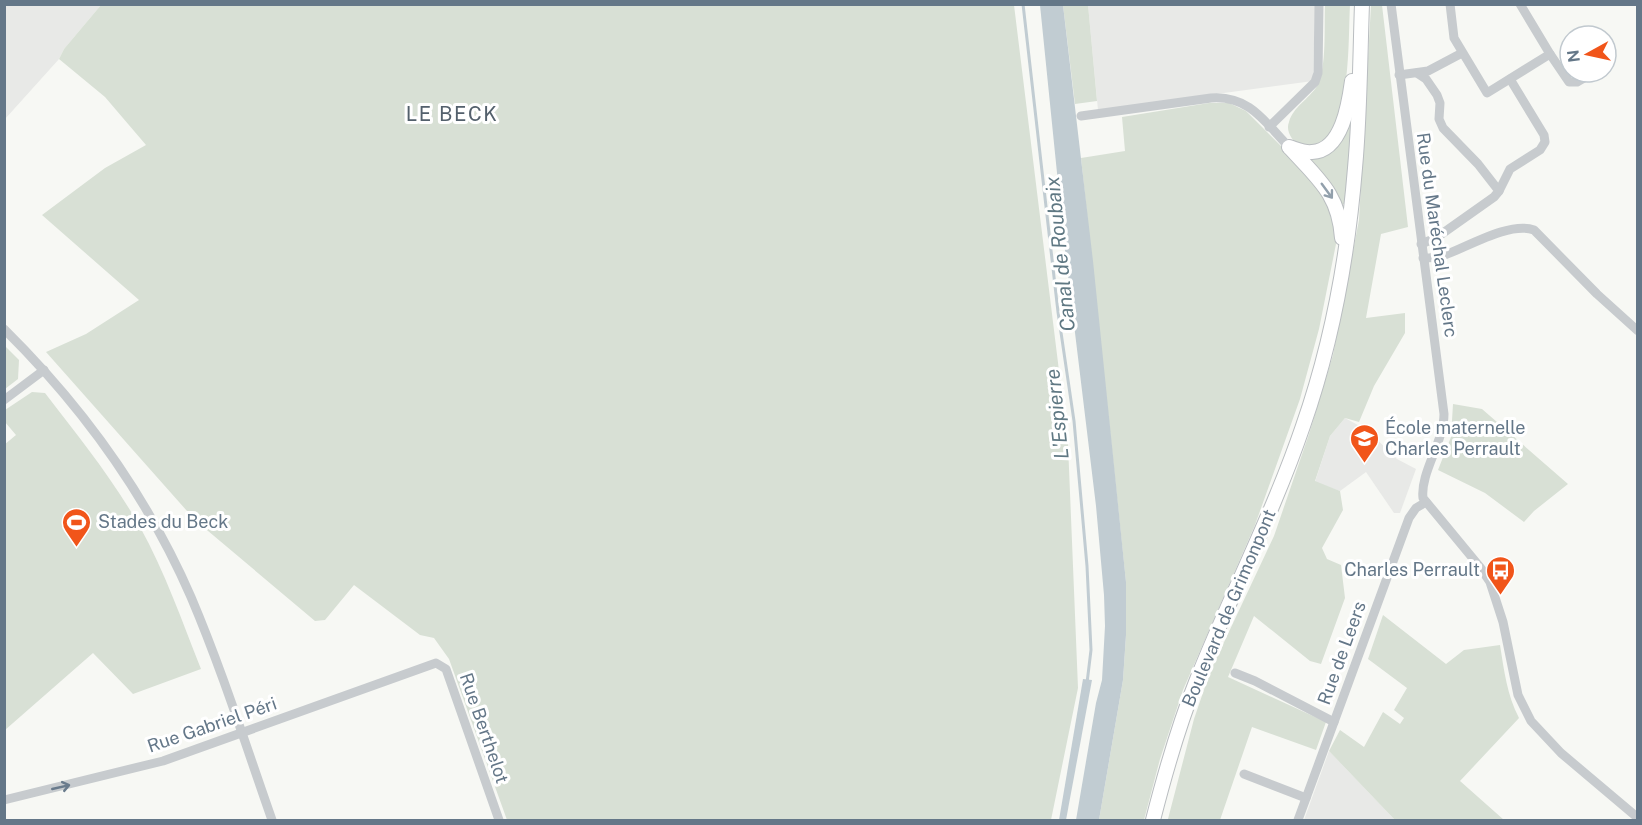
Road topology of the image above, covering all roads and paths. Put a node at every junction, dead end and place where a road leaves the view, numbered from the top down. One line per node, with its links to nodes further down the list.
1 (1319, 4): 13 (street)
2 (1361, 4): 14 (highway); 18 (highway)
3 (1391, 4): 10 (street, Rue du Maréchal Leclerc)
4 (1450, 4): 6 (street)
5 (1520, 4): 7 (street)
6 (1462, 53): 9 (street); 11 (street)
7 (1550, 54): 8 (street); 11 (street)
8 (1558, 66)
9 (1417, 72): 10 (street); 15 (street)
10 (1399, 75): 16 (street, Rue du Maréchal Leclerc)
11 (1510, 79): 15 (street)
12 (1081, 116): 13 (street)
13 (1269, 127): 14 (street)
14 (1289, 147): 18 (highway, one-way to 18)
15 (1499, 191): 16 (street)
16 (1421, 244): 17 (street, Rue du Maréchal Leclerc)
17 (1423, 258): 20 (street); 23 (street, Rue du Maréchal Leclerc)
18 (1342, 269): 34 (highway, Boulevard de Grimonpont)
19 (4, 328): 21 (street)
20 (1638, 331)
21 (44, 370): 22 (street); 27 (street)
22 (4, 400)
23 (1425, 502): 26 (street, Rue de Leers); 31 (street)
24 (425, 666): 27 (street, Rue Gabriel Péri); 33 (street, Rue Berthelot)
25 (1235, 673): 26 (street)
26 (1334, 722): 29 (street, Rue de Leers)
27 (242, 734): 30 (street, Rue Gabriel Péri, one-way to 27); 32 (street)
28 (1244, 774): 29 (street)
29 (1306, 798): 35 (street, Rue de Leers)
30 (4, 800)
31 (1636, 815)
32 (272, 820)
33 (500, 820)
34 (1153, 820)
35 (1298, 820)

